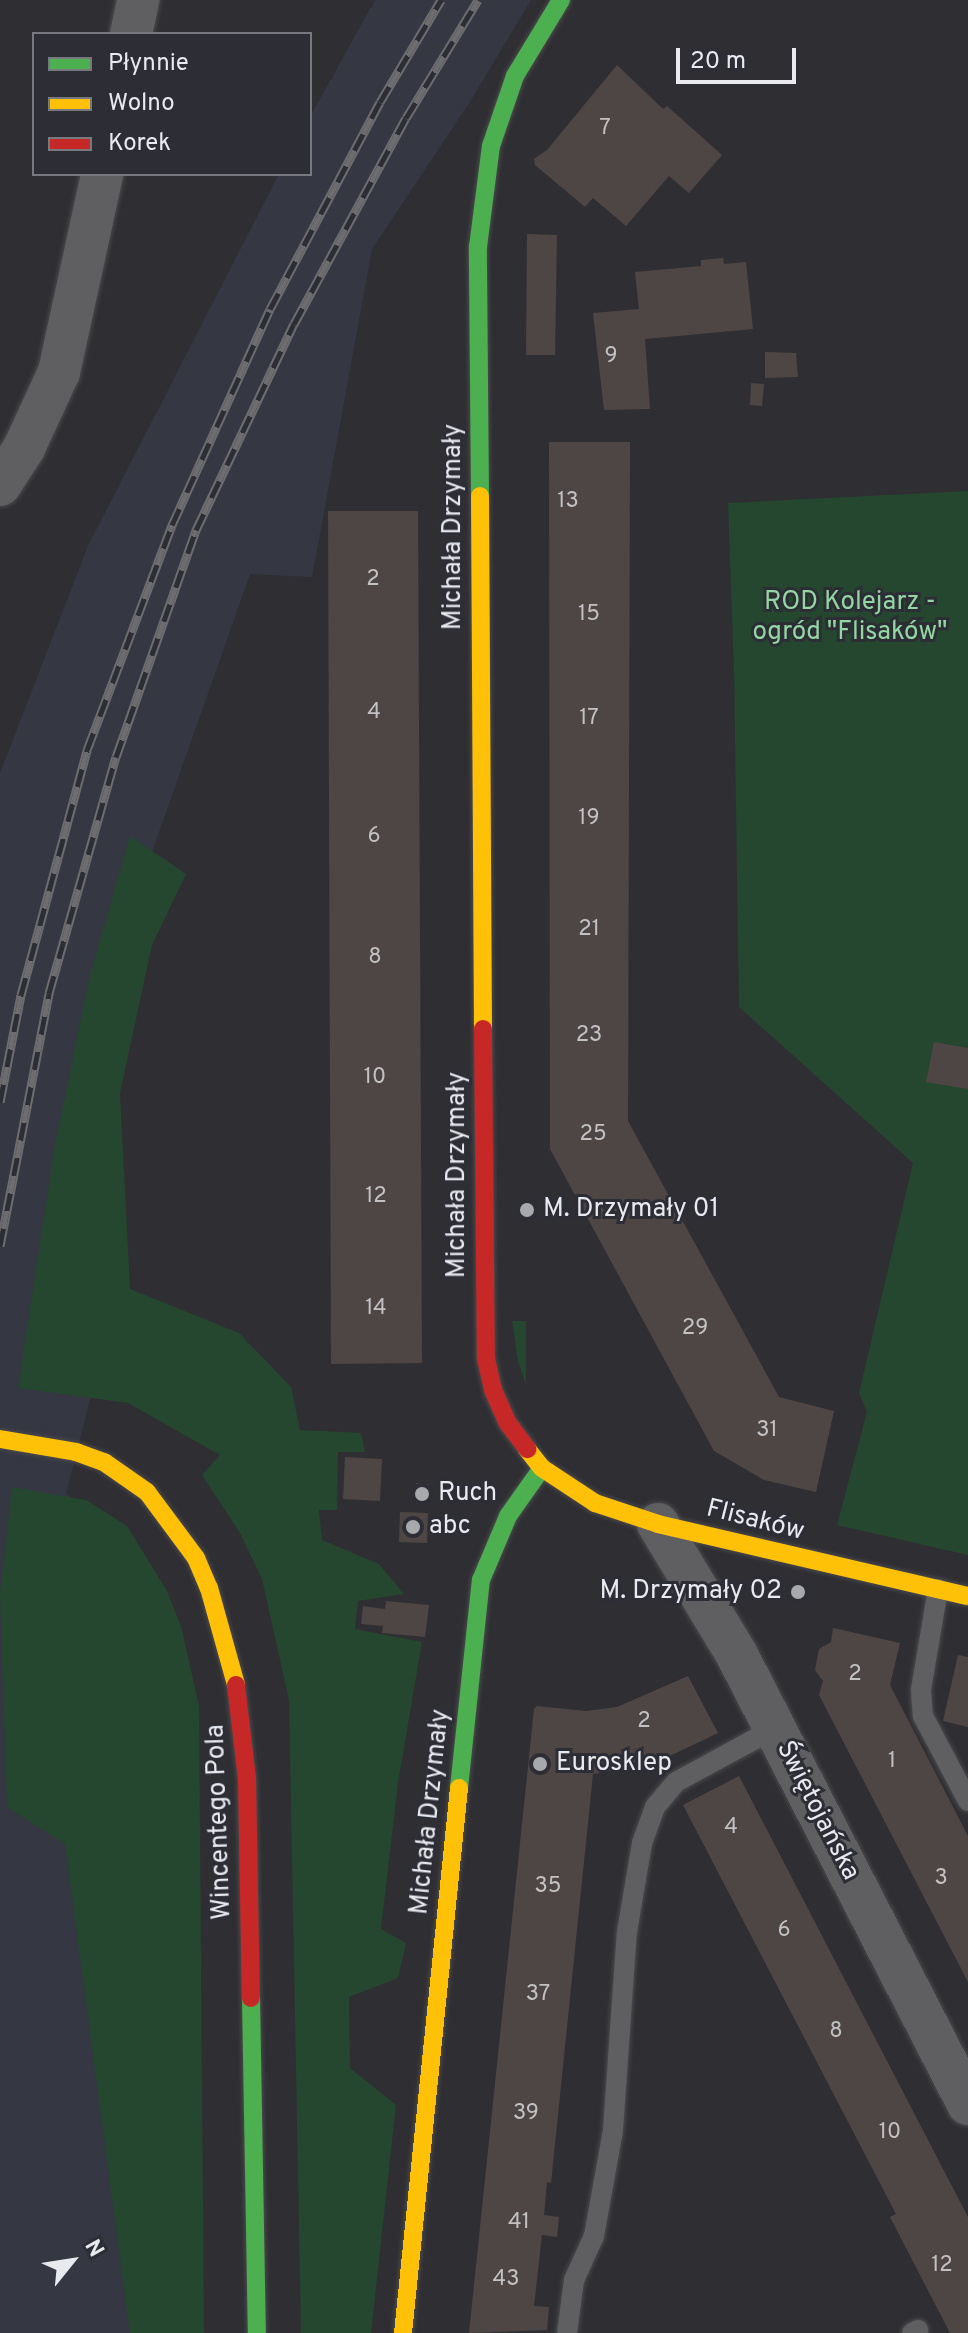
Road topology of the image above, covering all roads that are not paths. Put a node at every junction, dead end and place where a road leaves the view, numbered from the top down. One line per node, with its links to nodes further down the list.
1 (138, 0): 3 (street)
2 (561, 0): 7 (street, Michała Drzymały)
3 (131, 32)
4 (102, 176): 5 (street)
5 (0, 485)
6 (0, 1439): 14 (street, Wincentego Pola)
7 (542, 1468): 8 (street, Flisaków); 15 (street, Michała Drzymały)
8 (658, 1524): 9 (street, Flisaków); 13 (street, Świętojańska)
9 (938, 1589): 10 (street, Flisaków); 12 (lane)
10 (968, 1596)
11 (759, 1737): 16 (lane)
12 (968, 1801)
13 (968, 2104)
14 (257, 2333)
15 (403, 2333)
16 (567, 2333)

